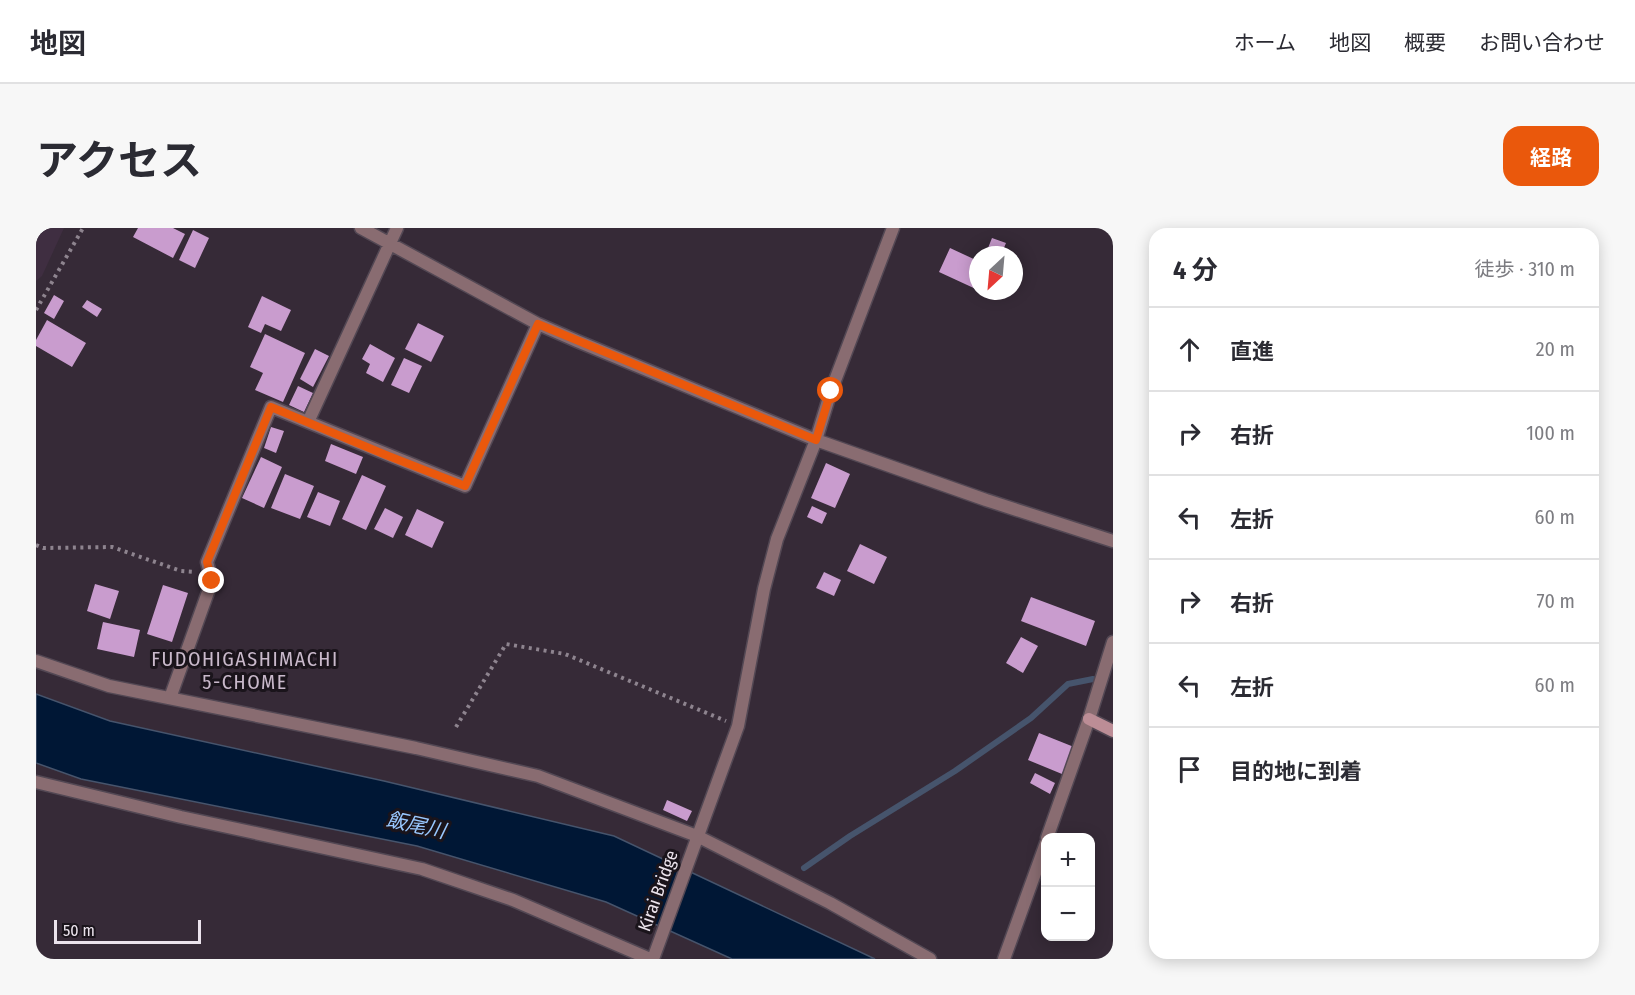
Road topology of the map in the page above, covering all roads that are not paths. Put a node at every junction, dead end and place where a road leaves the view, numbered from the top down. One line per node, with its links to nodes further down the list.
1 (361, 228): 4 (street)
2 (397, 228): 4 (street)
3 (892, 228): 7 (street, Kirai Bridge)
4 (390, 244): 5 (street); 6 (street)
5 (538, 324): 6 (street); 7 (street)
6 (308, 422): 11 (street)
7 (816, 440): 8 (street); 16 (street, Kirai Bridge)
8 (1113, 541)
9 (1113, 642): 12 (street)
10 (36, 662): 11 (street)
11 (170, 698): 16 (street)
12 (1089, 719): 13 (street); 15 (street)
13 (1113, 730)
14 (36, 782): 18 (street)
15 (1048, 833)
16 (696, 839): 18 (street, Kirai Bridge); 19 (street)
17 (1041, 857): 20 (street)
18 (653, 957)
19 (930, 959)
20 (1004, 959)

